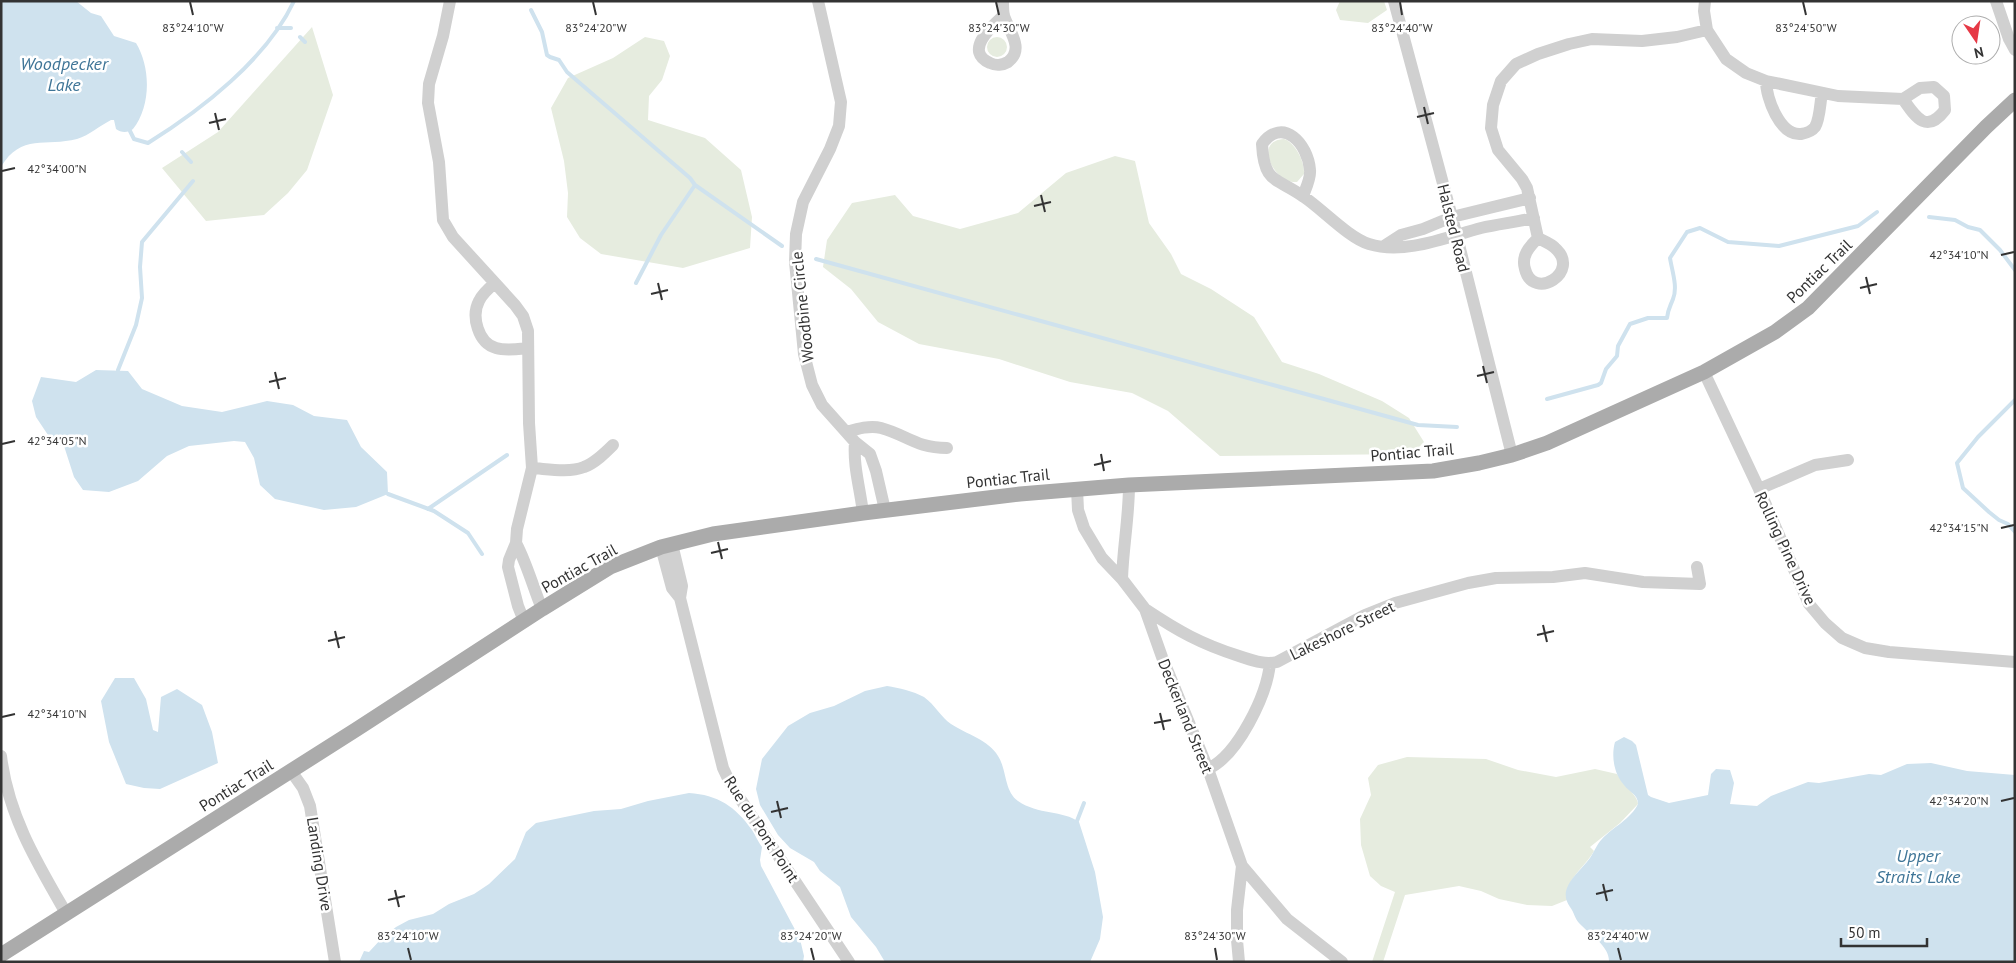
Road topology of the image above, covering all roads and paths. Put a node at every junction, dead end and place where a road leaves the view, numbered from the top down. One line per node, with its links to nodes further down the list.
1 (450, 1): 21 (street)
2 (818, 1): 24 (street, Woodbine Circle)
3 (1002, 1): 7 (street)
4 (1394, 1): 16 (street, Halsted Road)
5 (1705, 1): 8 (street)
6 (1996, 1): 9 (street)
7 (1004, 15)
8 (1707, 30): 10 (street); 15 (street)
9 (2015, 50)
10 (1766, 81): 11 (street); 11 (street)
11 (1822, 93): 12 (street)
12 (1903, 99)
13 (2015, 100): 23 (main road, Pontiac Trail)
14 (1303, 196): 14 (street); 20 (street)
15 (1530, 198): 16 (street); 17 (street)
16 (1452, 217): 18 (street, Halsted Road); 20 (street)
17 (1534, 218): 18 (street); 19 (street)
18 (1456, 235): 20 (street); 27 (street, Halsted Road)
19 (1538, 238)
20 (1384, 246)
21 (495, 283): 22 (street); 22 (street)
22 (528, 348): 29 (street)
23 (1704, 372): 27 (main road, Pontiac Trail); 31 (street, Rolling Pine Drive)
24 (851, 437): 26 (street); 33 (street, Woodbine Circle); 34 (street)
25 (614, 445): 29 (street)
26 (947, 448)
27 (1512, 455): 30 (main road, Pontiac Trail)
28 (1848, 460): 31 (street)
29 (532, 468): 35 (street)
30 (1130, 485): 32 (main road, Pontiac Trail); 38 (street)
31 (1758, 488): 42 (street, Rolling Pine Drive)
32 (1077, 489): 33 (main road, Pontiac Trail); 38 (street, Deckerland Street)
33 (885, 510): 34 (main road, Pontiac Trail)
34 (863, 513): 36 (main road, Pontiac Trail)
35 (516, 543): 39 (street); 41 (street)
36 (667, 545): 39 (main road, Pontiac Trail); 51 (street, Rue du Pont Point)
37 (1697, 567): 43 (street, Lakeshore Street)
38 (1122, 579): 40 (street, Deckerland Street)
39 (542, 609): 41 (main road, Pontiac Trail)
40 (1145, 609): 43 (street); 45 (street, Deckerland Street)
41 (524, 620): 46 (main road, Pontiac Trail)
42 (2015, 662)
43 (1270, 663): 45 (street, Lakeshore Street)
44 (1, 756): 48 (street)
45 (1208, 769): 47 (street, Deckerland Street)
46 (291, 771): 48 (main road, Pontiac Trail); 50 (street, Landing Drive)
47 (1242, 866): 52 (street, Deckerland Street); 53 (street)
48 (66, 913): 49 (main road, Pontiac Trail)
49 (1, 955)
50 (335, 962)
51 (849, 962)
52 (1239, 962)
53 (1342, 962)

